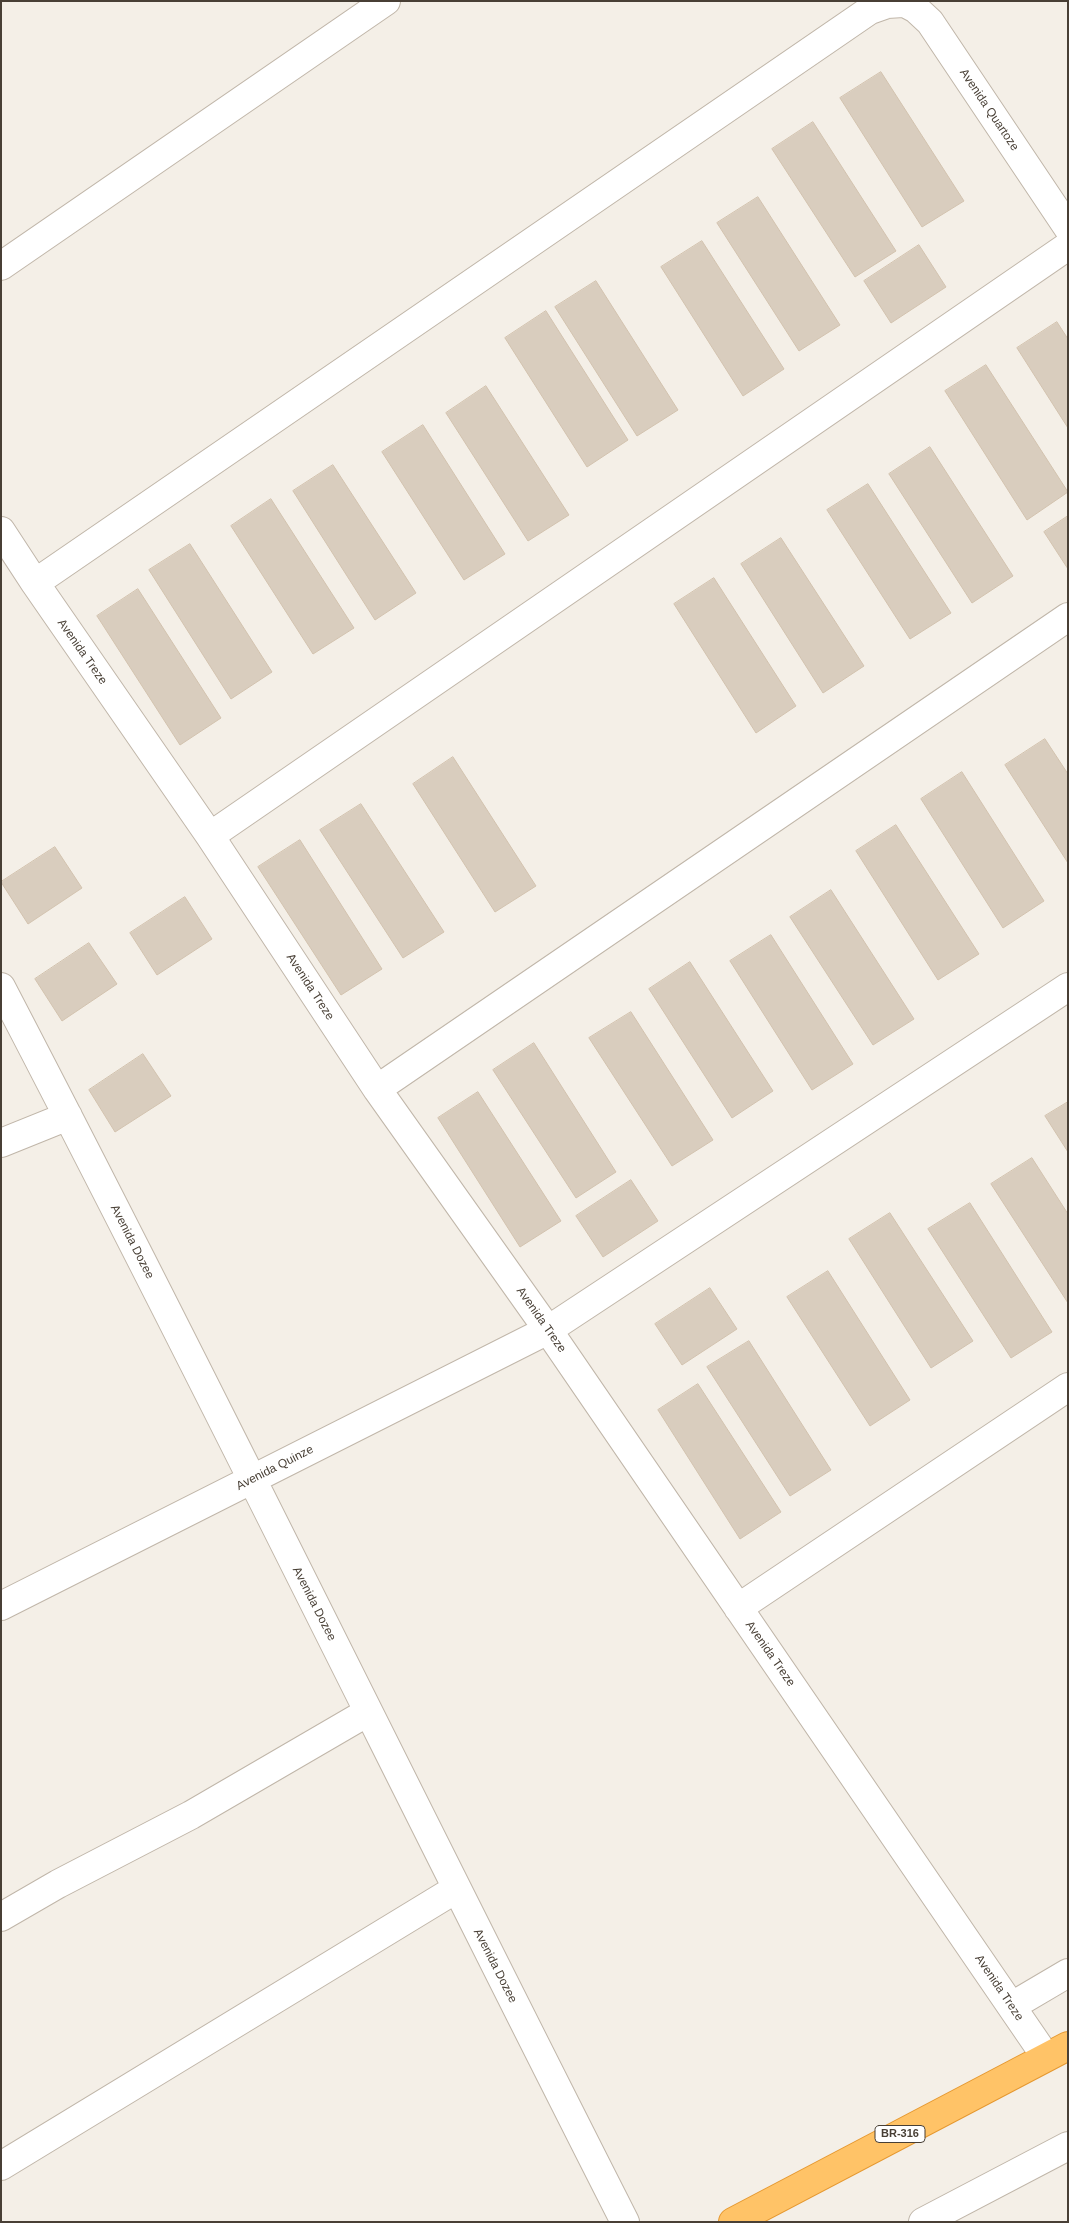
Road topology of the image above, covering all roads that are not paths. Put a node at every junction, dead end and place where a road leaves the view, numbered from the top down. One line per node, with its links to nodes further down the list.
1 (386, 1): 5 (street)
2 (902, 2): 3 (street, Avenida Quartoze); 7 (street)
3 (1068, 228)
4 (1068, 246): 9 (street)
5 (1, 266)
6 (1, 531): 7 (street, Avenida Treze)
7 (35, 583): 9 (street, Avenida Treze)
8 (1068, 617): 12 (street)
9 (210, 836): 12 (street, Avenida Treze)
10 (1, 987): 13 (street, Avenida Dozee)
11 (1068, 987): 15 (street, Avenida Quinze)
12 (377, 1088): 15 (street, Avenida Treze)
13 (68, 1116): 14 (street); 17 (street, Avenida Dozee)
14 (1, 1143)
15 (548, 1330): 17 (street, Avenida Quinze); 19 (street, Avenida Treze)
16 (1068, 1386): 19 (street)
17 (251, 1480): 18 (street, Avenida Quinze); 20 (street, Avenida Dozee)
18 (1, 1606)
19 (738, 1608): 24 (street, Avenida Treze)
20 (368, 1712): 21 (street, Avenida Dozee); 22 (street)
21 (456, 1890): 27 (street); 28 (street, Avenida Dozee)
22 (1, 1917)
23 (1068, 1973): 24 (street)
24 (1012, 2006): 25 (street, Avenida Treze)
25 (1057, 2052): 29 (highway, BR-316)
26 (1068, 2146): 30 (street)
27 (1, 2166)
28 (625, 2222)
29 (733, 2222)
30 (923, 2222)

